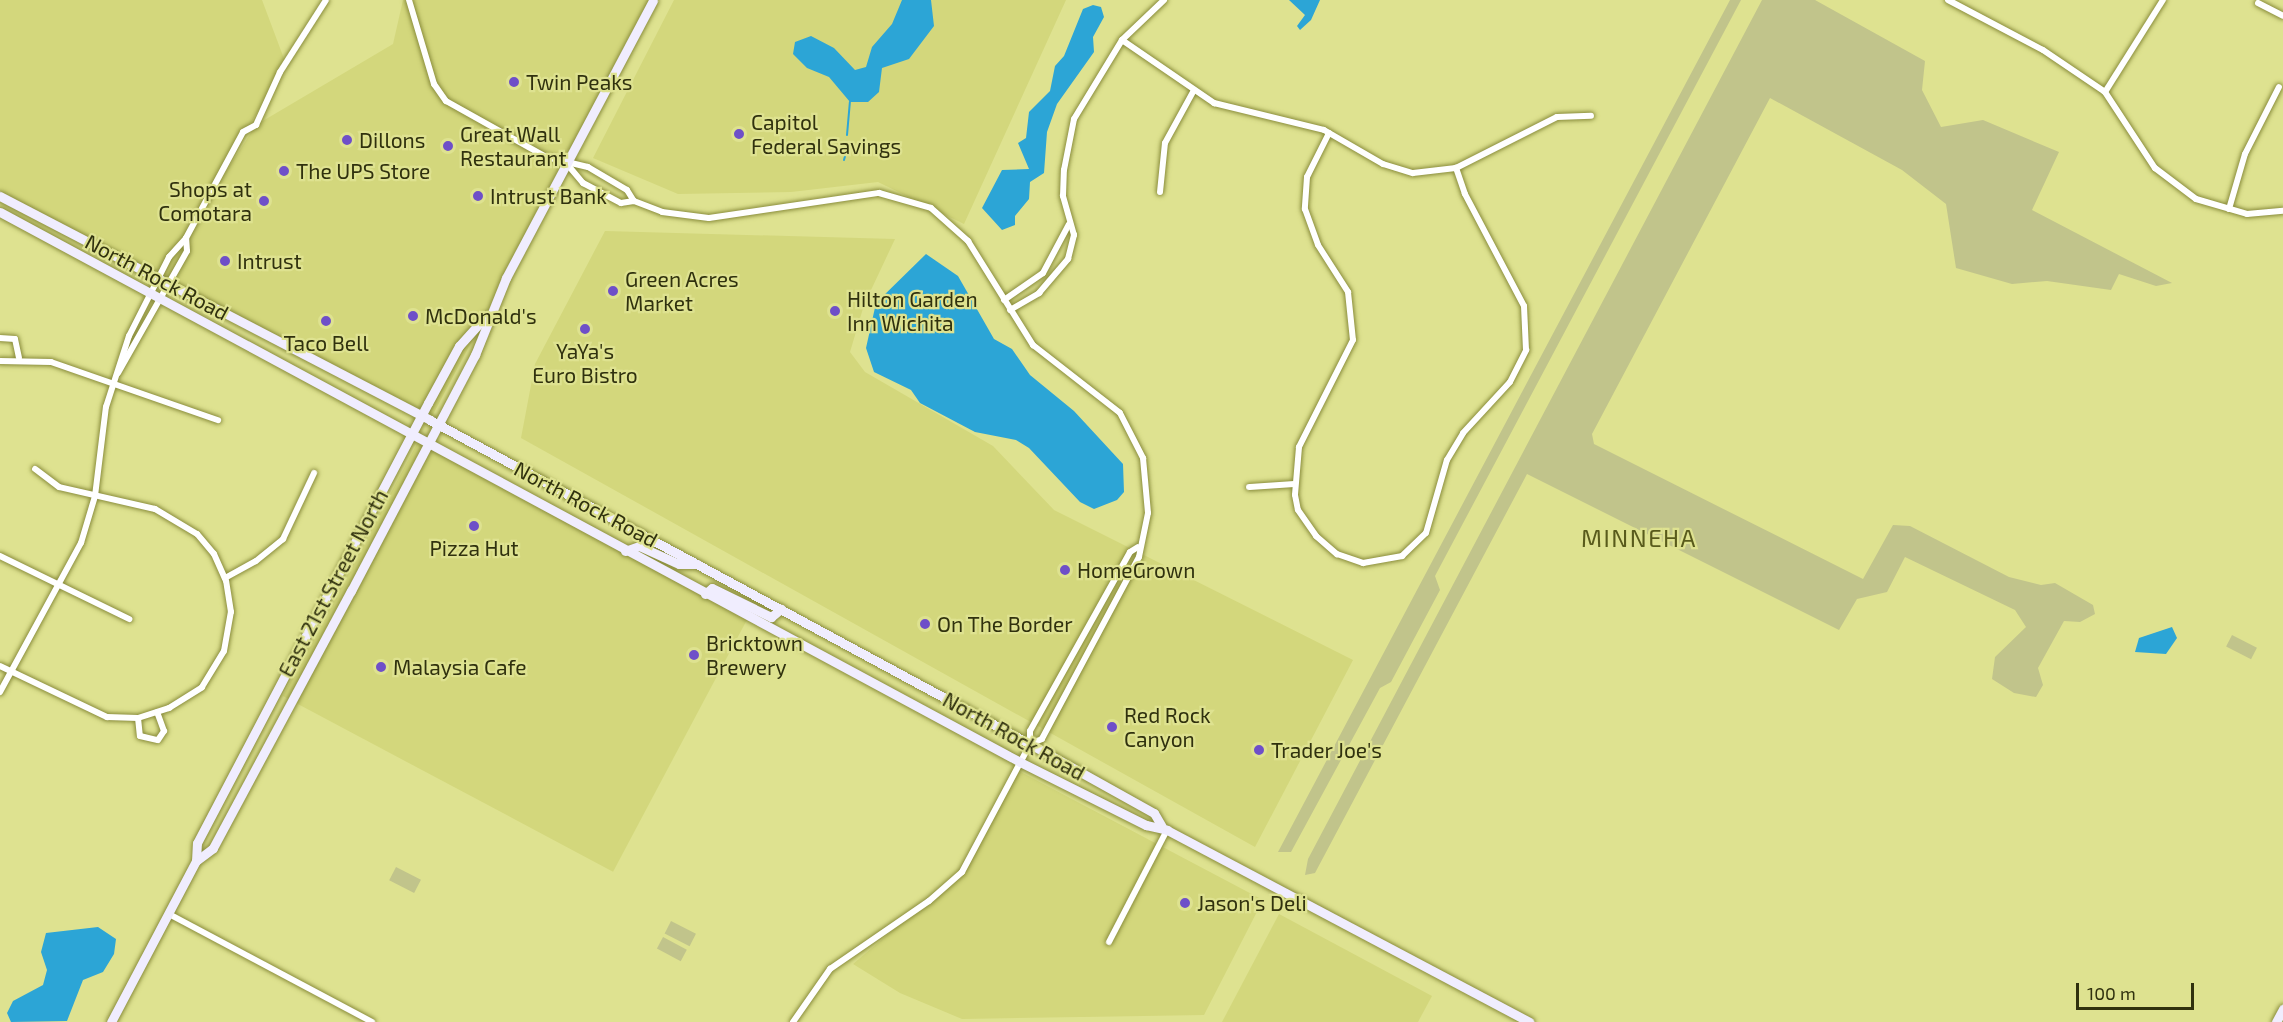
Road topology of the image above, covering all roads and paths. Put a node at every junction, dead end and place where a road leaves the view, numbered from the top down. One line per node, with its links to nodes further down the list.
1 (326, 0): 24 (street)
2 (409, 0): 15 (street)
3 (653, 0): 15 (main road, East 21st Street North)
4 (1164, 0): 9 (street)
5 (1948, 0): 12 (street)
6 (2163, 0): 12 (street)
7 (2258, 3): 8 (street)
8 (2283, 16)
9 (1122, 40): 11 (street); 23 (street)
10 (2280, 87): 20 (street)
11 (1194, 90): 14 (street); 17 (street)
12 (2105, 92): 20 (street)
13 (1591, 116): 16 (street)
14 (1329, 133): 16 (street); 44 (street)
15 (567, 164): 19 (street); 19 (street); 31 (main road, East 21st Street North)
16 (1456, 168): 44 (street)
17 (1160, 192)
18 (0, 196): 25 (main road, North Rock Road)
19 (634, 201): 28 (street)
20 (2229, 209): 21 (street)
21 (2283, 211)
22 (0, 212): 27 (main road, North Rock Road)
23 (1069, 224): 28 (street); 30 (street)
24 (186, 238): 25 (street); 26 (street)
25 (157, 278): 26 (main road, North Rock Road); 27 (street)
26 (170, 284): 29 (street); 37 (main road, North Rock Road)
27 (149, 295): 29 (main road, North Rock Road); 35 (street)
28 (1004, 300): 30 (street)
29 (160, 301): 35 (street); 40 (main road, North Rock Road)
30 (1010, 310): 47 (street)
31 (488, 315): 37 (main road, East 21st Street North); 39 (main road, East 21st Street North)
32 (0, 338): 33 (street)
33 (19, 358): 34 (street); 36 (street)
34 (0, 361)
35 (117, 374): 36 (street)
36 (114, 385): 38 (street); 46 (street)
37 (422, 416): 39 (main road, North Rock Road); 40 (main road, East 21st Street North)
38 (218, 420)
39 (438, 424): 41 (main road, East 21st Street North); 50 (main road, North Rock Road)
40 (411, 436): 41 (main road, North Rock Road); 64 (main road, East 21st Street North)
41 (428, 444): 48 (main road, North Rock Road); 64 (main road, East 21st Street North)
42 (35, 469): 46 (street)
43 (314, 473): 51 (street)
44 (1294, 484): 45 (street)
45 (1249, 487)
46 (95, 496): 51 (street); 52 (street)
47 (1138, 547): 61 (street); 61 (street)
48 (625, 550): 50 (main road); 53 (main road, North Rock Road)
49 (0, 556): 52 (street)
50 (696, 564): 54 (main road, North Rock Road)
51 (225, 578): 59 (street)
52 (57, 587): 55 (street); 57 (street)
53 (705, 594): 54 (main road); 62 (main road, North Rock Road)
54 (781, 609): 61 (main road, North Rock Road)
55 (129, 619)
56 (0, 666): 57 (street)
57 (11, 671): 58 (street); 60 (street)
58 (0, 692)
59 (156, 712): 60 (street); 60 (street)
60 (138, 718)
61 (1030, 744): 62 (street); 63 (main road, North Rock Road)
62 (1020, 762): 63 (main road, North Rock Road); 70 (street)
63 (1164, 829): 66 (street); 71 (main road, North Rock Road)
64 (196, 861): 65 (main road, East 21st Street North)
65 (169, 914): 68 (main road, East 21st Street North); 69 (street)
66 (1109, 942)
67 (2283, 1010): 72 (main road)
68 (111, 1022)
69 (372, 1022)
70 (793, 1022)
71 (1529, 1022)
72 (2276, 1022)

